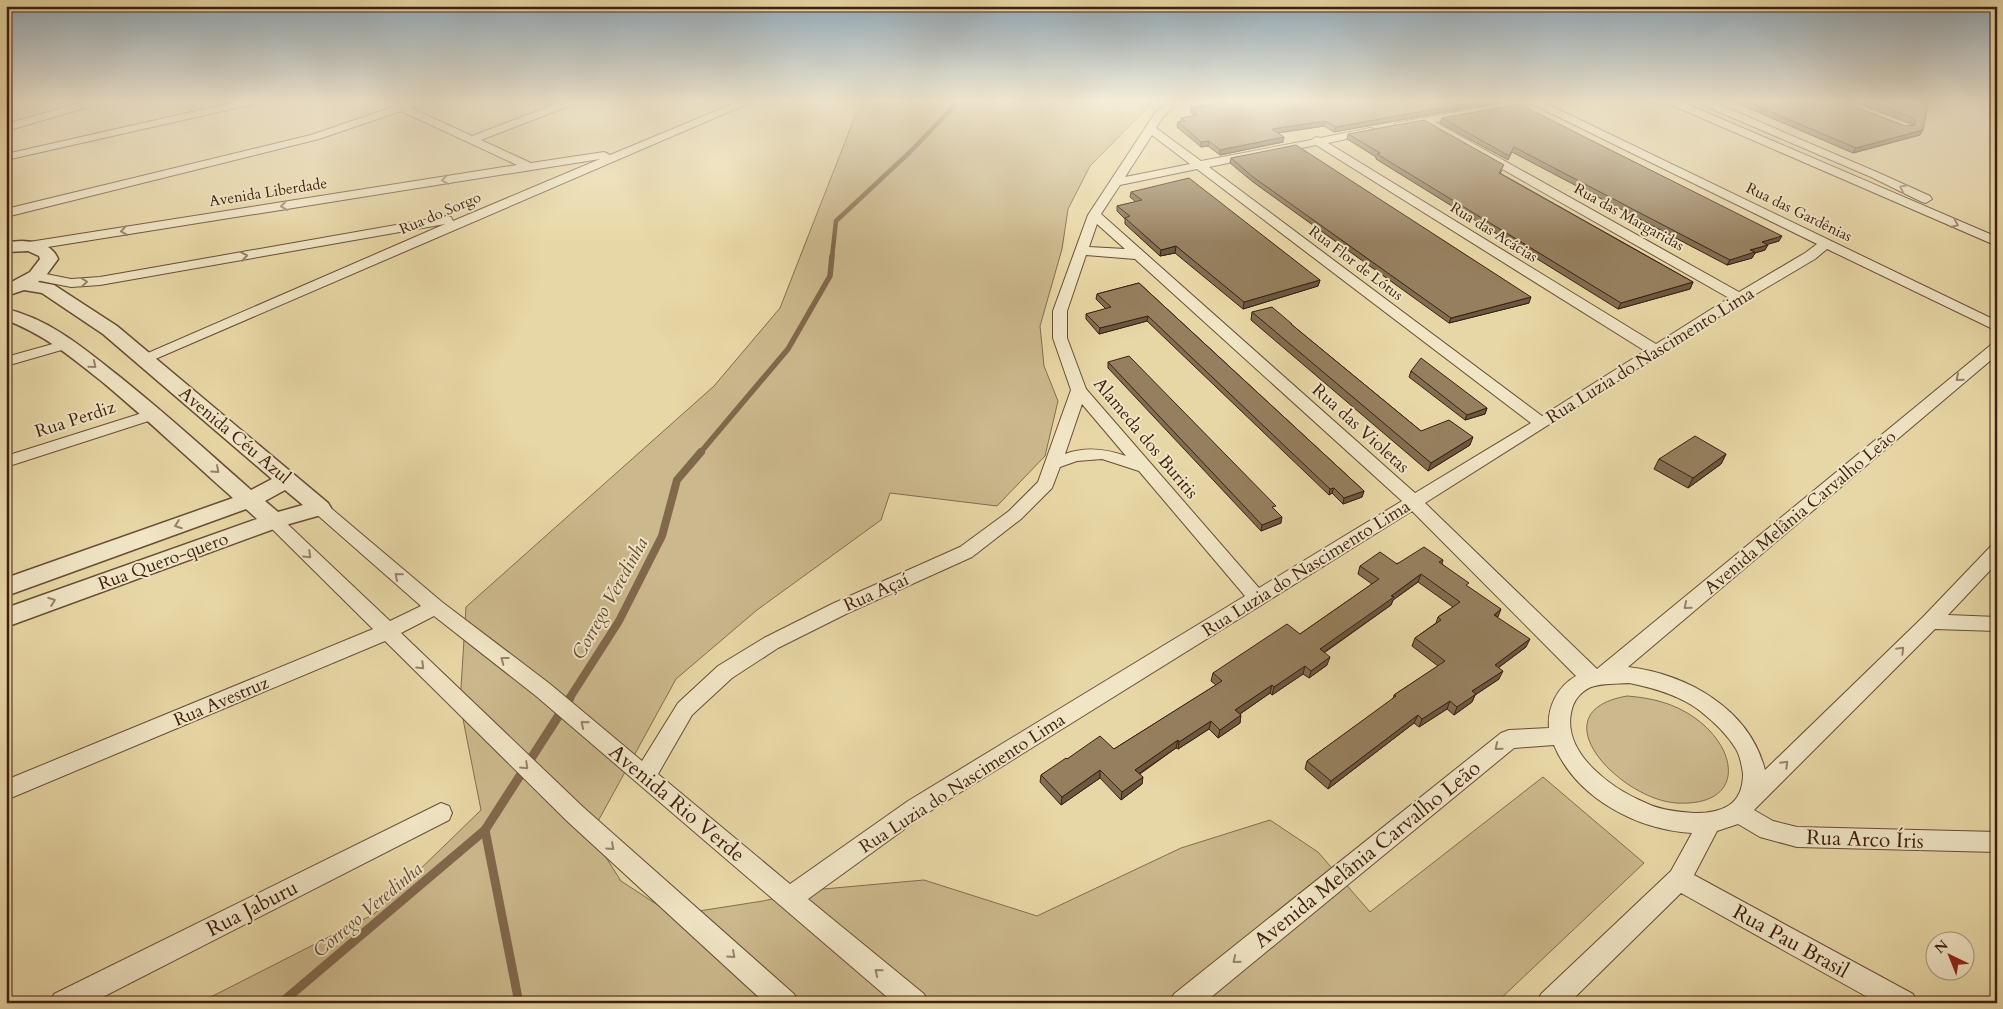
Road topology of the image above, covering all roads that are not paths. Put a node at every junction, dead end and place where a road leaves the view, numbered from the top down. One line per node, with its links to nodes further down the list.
1 (45, 148): 14 (street)
2 (270, 148): 20 (street)
3 (489, 148): 17 (street)
4 (638, 148): 13 (street, Rua do Sorgo)
5 (1138, 148): 19 (street, Alameda dos Buritis)
6 (1176, 148): 16 (street, Rua Flor de Lótus)
7 (1278, 148): 16 (street)
8 (1329, 148): 36 (street, Rua das Acácias)
9 (1473, 148): 31 (street, Rua das Margaridas)
10 (1630, 148): 25 (street, Rua das Gardênias)
11 (1780, 148): 24 (street, one-way to 24)
12 (1812, 148): 23 (street, one-way to 12)
13 (631, 151): 15 (street, Avenida Liberdade); 18 (street, Rua do Sorgo)
14 (6, 157)
15 (547, 164): 17 (street, Avenida Liberdade); 18 (street)
16 (1198, 165): 19 (street); 41 (street, Rua Flor de Lótus)
17 (530, 167): 27 (street, Avenida Liberdade, one-way to 27)
18 (568, 177): 22 (street, Rua do Sorgo)
19 (1116, 182): 21 (street, Alameda dos Buritis)
20 (6, 213)
21 (1094, 215): 28 (street, Alameda dos Buritis); 29 (street, Rua das Violetas)
22 (474, 216): 30 (street, one-way to 22); 37 (street, Rua do Sorgo)
23 (1997, 229)
24 (1997, 242)
25 (1826, 243): 31 (street, Rua Luzia do Nascimento Lima); 33 (street, Rua das Gardênias)
26 (6, 246): 27 (street)
27 (29, 246): 30 (street)
28 (1081, 252): 29 (street); 39 (street, Alameda dos Buritis)
29 (1138, 255): 47 (street, Rua das Violetas)
30 (22, 283): 37 (street, Avenida Céu Azul)
31 (1739, 298): 36 (street, Rua Luzia do Nascimento Lima)
32 (6, 314): 34 (street, Avenida Céu Azul)
33 (1997, 327)
34 (68, 344): 38 (street); 40 (street, Avenida Céu Azul, one-way to 40)
35 (1997, 347): 58 (street, Avenida Melânia Carvalho Leão, one-way to 58)
36 (1656, 351): 41 (street, Rua Luzia do Nascimento Lima)
37 (146, 359): 45 (street, Avenida Céu Azul)
38 (6, 362)
39 (1079, 390): 43 (street, Rua Açaí); 44 (street, Alameda dos Buritis)
40 (156, 414): 42 (street, Rua Perdiz); 46 (street, Avenida Céu Azul, one-way to 46)
41 (1542, 423): 47 (street, Rua Luzia do Nascimento Lima)
42 (6, 462)
43 (1053, 464): 44 (street); 60 (street, Rua Açaí)
44 (1145, 468): 52 (street, Alameda dos Buritis)
45 (288, 480): 46 (street, Rua Quero-quero); 48 (street, Avenida Céu Azul)
46 (249, 500): 49 (street, Avenida Céu Azul); 51 (street, Rua Quero-quero, one-way to 51)
47 (1414, 502): 52 (street, Rua Luzia do Nascimento Lima); 58 (street, Rua das Violetas)
48 (320, 508): 49 (street, Rua Quero-quero); 53 (street, Avenida Céu Azul, one-way to 48)
49 (274, 521): 54 (street, Rua Quero-quero, one-way to 49); 57 (street, Avenida Céu Azul, one-way to 57)
50 (1997, 551): 55 (street)
51 (6, 587)
52 (1257, 598): 67 (street, Rua Luzia do Nascimento Lima)
53 (435, 608): 57 (street, Rua Avestruz); 60 (street, Avenida Rio Verde, one-way to 53)
54 (6, 618)
55 (1930, 622): 56 (street); 62 (street, one-way to 55)
56 (1997, 624)
57 (386, 632): 61 (street, Rua Avestruz); 69 (street, one-way to 69)
58 (1597, 678): 59 (street); 62 (street)
59 (1562, 736): 64 (street); 71 (street, Avenida Melânia Carvalho Leão, one-way to 71)
60 (646, 775): 67 (street, Avenida Rio Verde)
61 (6, 790)
62 (1744, 805): 64 (street); 65 (street, Rua Arco Íris)
63 (441, 813): 68 (street, Rua Jaburu)
64 (1710, 823): 66 (street)
65 (1997, 842)
66 (1678, 879): 72 (street); 73 (street, Rua Pau Brasil)
67 (789, 899): 70 (street, Avenida Rio Verde, one-way to 67)
68 (62, 1003)
69 (785, 1003)
70 (915, 1003)
71 (1184, 1003)
72 (1550, 1003)
73 (1904, 1003)

